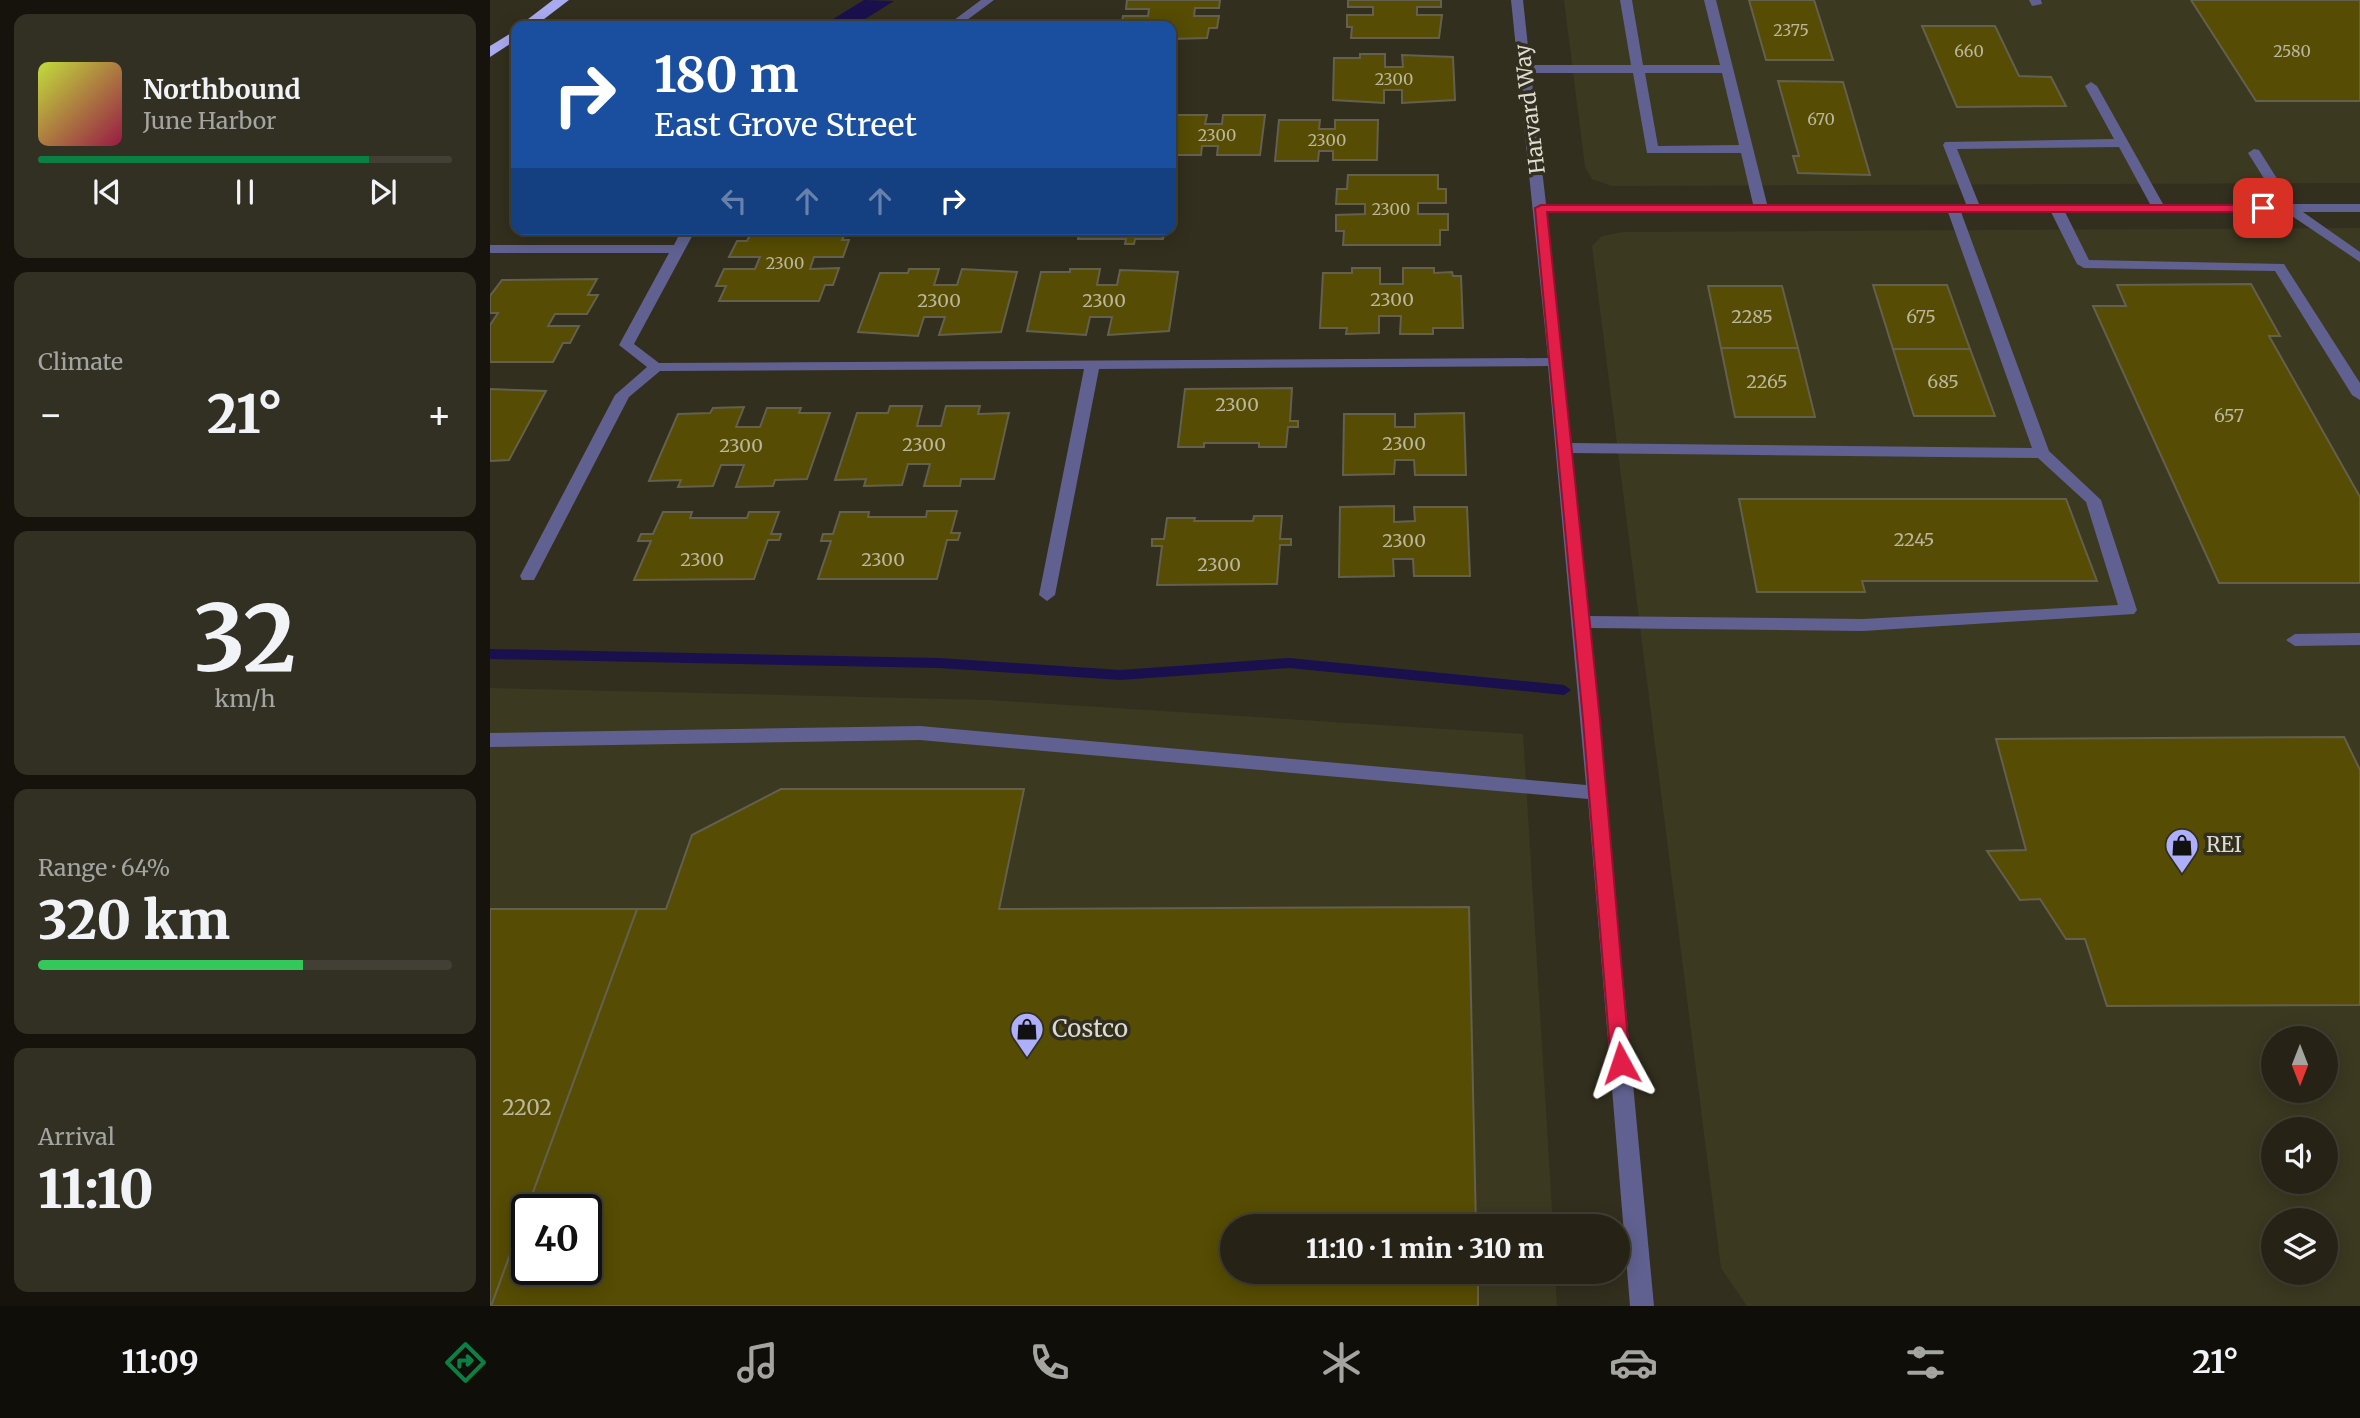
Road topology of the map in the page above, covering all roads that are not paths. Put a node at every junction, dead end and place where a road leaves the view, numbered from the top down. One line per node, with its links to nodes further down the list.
1 (562, 0): 6 (highway)
2 (988, 0): 7 (street)
3 (1517, 0): 10 (street, Harvard Way)
4 (1626, 0): 11 (street)
5 (1710, 0): 12 (street)
6 (533, 21)
7 (959, 21)
8 (511, 38): 9 (highway)
9 (490, 53)
10 (1525, 69): 11 (street); 17 (street, Harvard Way)
11 (1638, 69): 12 (street); 15 (street)
12 (1726, 69): 15 (street)
13 (2091, 86): 14 (street)
14 (2122, 143): 20 (street); 22 (street)
15 (1746, 149): 18 (street)
16 (2254, 153): 23 (street)
17 (1541, 208): 18 (street); 29 (street, Harvard Way)
18 (1760, 208): 19 (street)
19 (1953, 208): 20 (street); 34 (street)
20 (1975, 208): 21 (street)
21 (2056, 208): 22 (street); 32 (street)
22 (2159, 208): 23 (street)
23 (2289, 208): 24 (street); 28 (street)
24 (2360, 208)
25 (686, 235): 27 (street)
26 (490, 249): 27 (street)
27 (679, 249): 31 (street)
28 (2360, 258)
29 (1557, 362): 30 (street); 33 (street, Harvard Way)
30 (1093, 363): 31 (street); 36 (street)
31 (656, 368): 35 (street)
32 (2360, 395)
33 (1565, 448): 34 (street); 37 (street, Harvard Way)
34 (2042, 453): 37 (street)
35 (528, 576)
36 (1047, 595)
37 (1582, 622): 41 (street, Harvard Way)
38 (2360, 639): 39 (street)
39 (2295, 640)
40 (490, 740): 41 (street)
41 (1597, 793): 42 (street, Harvard Way)
42 (1642, 1306)

